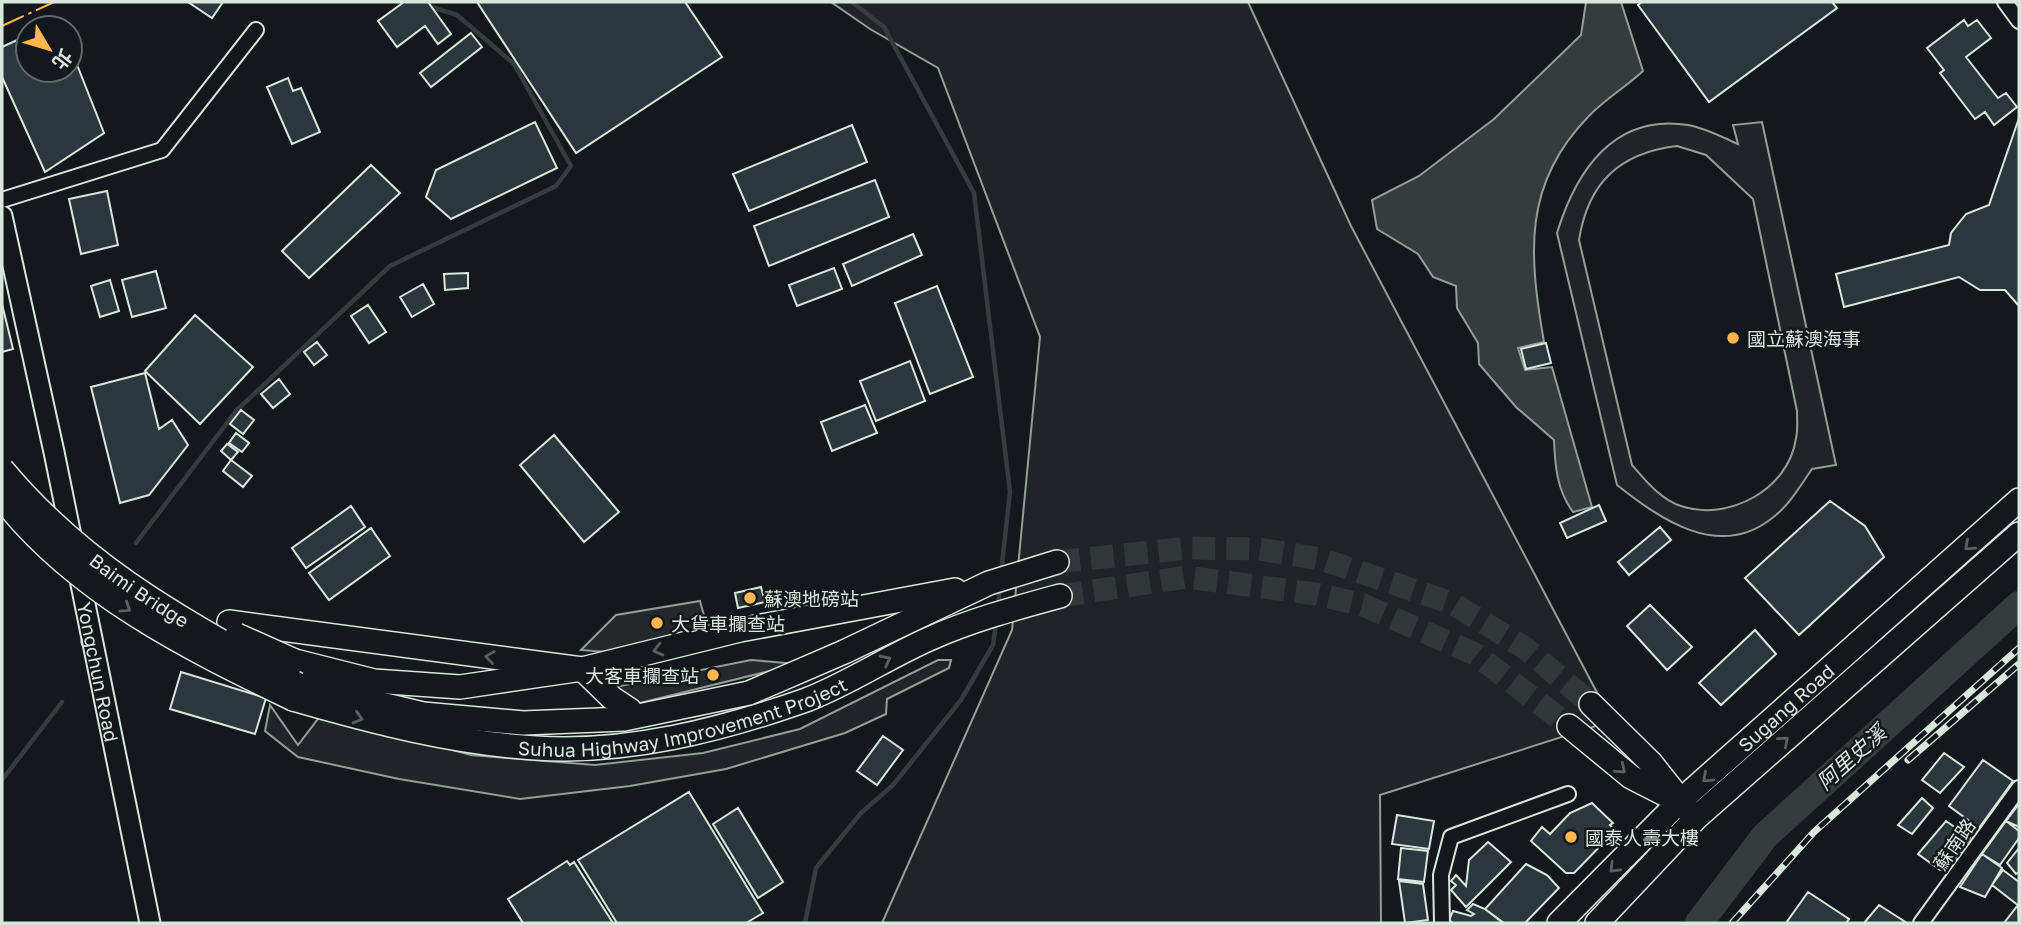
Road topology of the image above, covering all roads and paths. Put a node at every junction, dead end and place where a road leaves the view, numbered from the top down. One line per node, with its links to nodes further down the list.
1 (2005, 2): 2 (street)
2 (2019, 21)
3 (256, 30): 4 (street)
4 (2, 200)
5 (2, 216): 10 (street, Yongchun Road)
6 (2, 456): 10 (street)
7 (2, 469): 8 (main road, Baimi Bridge, bridge)
8 (11, 494): 18 (main road, bridge); 19 (main road, Baimi Bridge, bridge)
9 (2019, 500): 13 (main road, Sugang Road, one-way to 13)
10 (69, 526): 28 (street, Yongchun Road)
11 (2019, 534): 15 (main road, Sugang Road)
12 (1057, 562): 14 (main road, Suhua Highway Improvement Project)
13 (1946, 566): 15 (main road); 26 (main road, Sugang Road, one-way to 26)
14 (989, 583): 18 (main road, one-way to 18); 21 (main road); 22 (main road, Suhua Highway Improvement Project)
15 (1961, 585): 27 (main road, Sugang Road, one-way to 15)
16 (1060, 596): 19 (main road, Suhua Highway Improvement Project, one-way to 16)
17 (229, 622): 18 (main road, one-way to 17)
18 (582, 669): 21 (main road)
19 (295, 692): 22 (main road, Suhua Highway Improvement Project)
20 (1591, 704): 26 (main road)
21 (630, 709): 22 (main road)
22 (423, 714)
23 (1569, 726): 26 (main road, one-way to 26)
24 (2019, 788): 32 (street, 蘇南路)
25 (1568, 794): 29 (street)
26 (1679, 802): 27 (main road); 30 (main road, Sugang Road, one-way to 30)
27 (1696, 818): 31 (main road, Sugang Road)
28 (150, 923)
29 (1442, 923)
30 (1559, 923)
31 (1597, 923)
32 (1921, 923)

